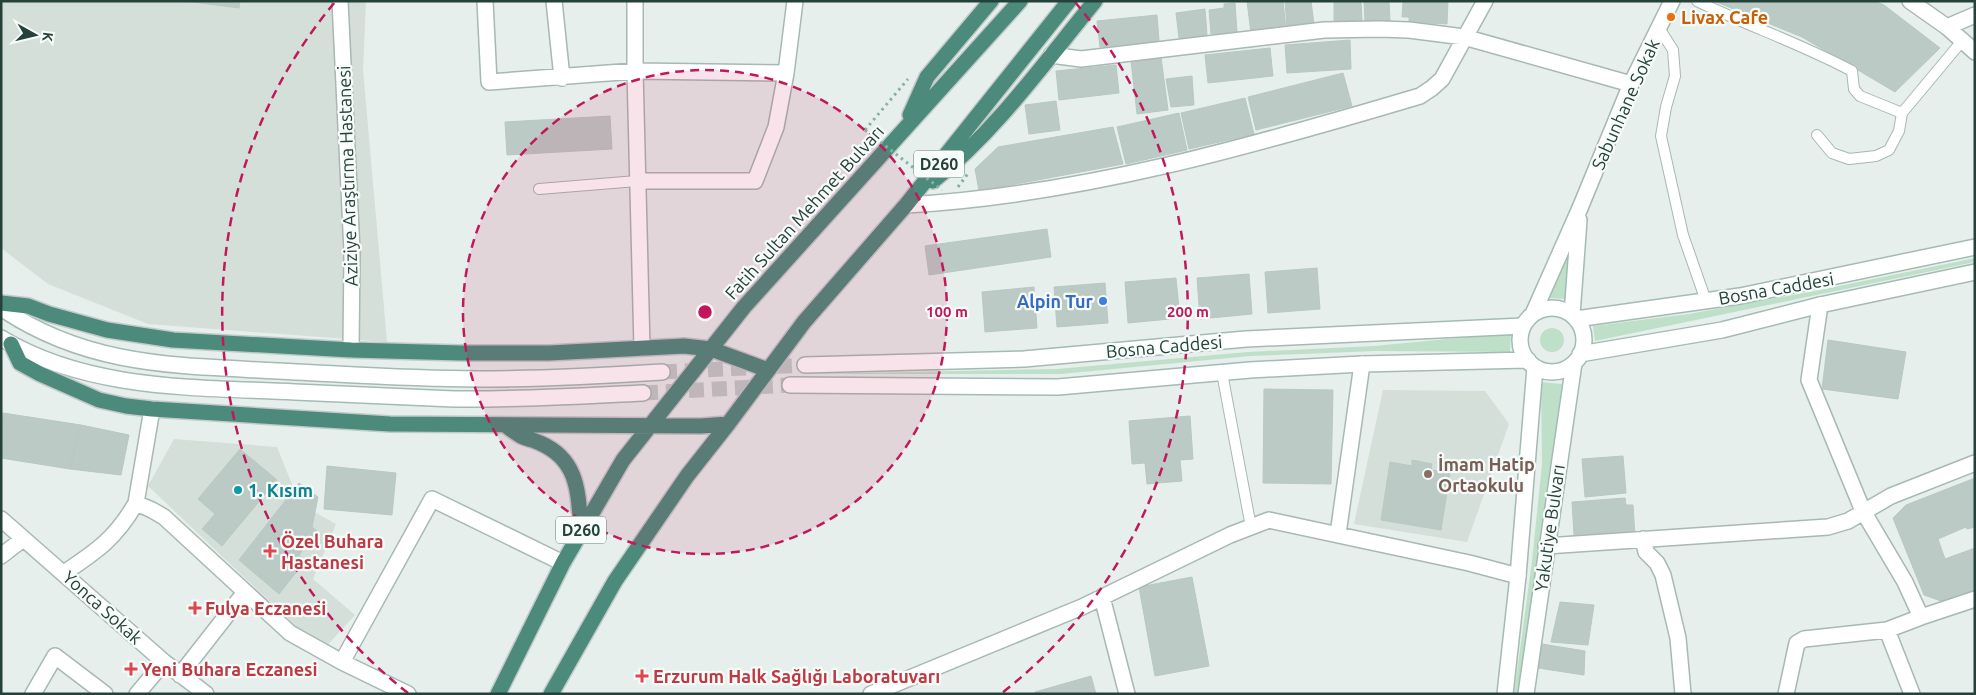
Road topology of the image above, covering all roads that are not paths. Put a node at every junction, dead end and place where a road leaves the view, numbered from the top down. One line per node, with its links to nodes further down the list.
1 (340, 1): 44 (street, Aziziye Araştırma Hastanesi)
2 (485, 1): 23 (street)
3 (554, 1): 23 (street)
4 (635, 1): 21 (street)
5 (795, 1): 22 (street)
6 (991, 1): 26 (highway)
7 (1020, 1): 26 (highway, Fatih Sultan Mehmet Bulvarı / D260)
8 (1069, 1): 30 (highway, D260)
9 (1095, 1): 20 (highway)
10 (1485, 1): 17 (street)
11 (1672, 1): 16 (street, Sabunhane Sokak)
12 (1697, 1): 25 (lane)
13 (1910, 1): 15 (street)
14 (1975, 15): 15 (street)
15 (1947, 27): 18 (street)
16 (1659, 28): 24 (street, Sabunhane Sokak); 34 (lane)
17 (1464, 37): 20 (street); 24 (street); 30 (street)
18 (1962, 41): 19 (street); 25 (lane)
19 (1975, 52)
20 (1051, 55): 30 (highway)
21 (635, 71): 22 (street); 23 (street); 28 (street)
22 (786, 73): 28 (street)
23 (562, 78)
24 (1631, 84): 31 (street, Sabunhane Sokak)
25 (1902, 113): 27 (lane)
26 (905, 127): 43 (highway, Fatih Sultan Mehmet Bulvarı / D260)
27 (1817, 135)
28 (637, 181): 29 (lane); 42 (street)
29 (539, 189)
30 (909, 201): 49 (highway, D260)
31 (1580, 208): 38 (street, Sabunhane Sokak); 39 (street)
32 (1975, 247): 34 (street, Bosna Caddesi)
33 (1975, 272): 36 (street)
34 (1706, 301): 39 (street, Bosna Caddesi)
35 (1, 304): 44 (highway)
36 (1820, 305): 45 (street); 60 (street)
37 (1, 308): 50 (street)
38 (1533, 314): 39 (street); 40 (street)
39 (1574, 317): 45 (street)
40 (1523, 326): 46 (street); 47 (street, Bosna Caddesi)
41 (6, 341): 53 (street); 54 (highway)
42 (642, 348): 43 (highway); 44 (highway)
43 (711, 349): 49 (highway); 57 (highway, Fatih Sultan Mehmet Bulvarı / D260)
44 (351, 350)
45 (1577, 358): 46 (street); 67 (street, Yakutiye Bulvarı)
46 (1531, 363): 48 (street); 71 (street, Yakutiye Bulvarı)
47 (805, 364)
48 (1362, 364): 51 (street); 64 (street)
49 (768, 370): 55 (highway, D260)
50 (662, 372)
51 (1222, 373): 52 (street); 62 (lane)
52 (790, 386)
53 (643, 393)
54 (152, 410): 56 (highway); 59 (street)
55 (728, 424): 57 (highway); 86 (highway, D260)
56 (505, 425): 57 (highway); 63 (highway)
57 (650, 425): 63 (highway, Fatih Sultan Mehmet Bulvarı / D260)
58 (1975, 463): 60 (street)
59 (136, 502): 70 (street); 72 (street)
60 (1863, 511): 66 (street); 75 (street)
61 (1, 519): 65 (street, Yonca Sokak)
62 (1251, 527): 64 (street); 73 (street)
63 (581, 530): 69 (highway, Fatih Sultan Mehmet Bulvarı / D260)
64 (1338, 534): 71 (street)
65 (23, 539): 68 (street); 70 (street, Yonca Sokak)
66 (1644, 539): 67 (street); 91 (street)
67 (1546, 546): 90 (street, Yakutiye Bulvarı)
68 (1, 556)
69 (563, 563): 78 (street); 85 (highway, Fatih Sultan Mehmet Bulvarı / D260)
70 (64, 573): 77 (street, Yonca Sokak)
71 (1518, 576): 89 (street, Yakutiye Bulvarı)
72 (245, 592): 78 (street); 79 (street)
73 (1102, 597): 87 (street); 88 (street)
74 (1975, 599): 75 (street)
75 (1920, 617): 76 (street)
76 (1887, 630): 92 (street); 93 (street)
77 (164, 662): 79 (street, Yonca Sokak); 82 (street)
78 (342, 662): 84 (street)
79 (180, 675): 83 (street, Yonca Sokak)
80 (33, 694): 81 (street)
81 (105, 694)
82 (137, 694)
83 (206, 694)
84 (408, 694)
85 (498, 694)
86 (550, 694)
87 (871, 694)
88 (1127, 694)
89 (1505, 694)
90 (1526, 694)
91 (1683, 694)
92 (1786, 694)
93 (1912, 694)

